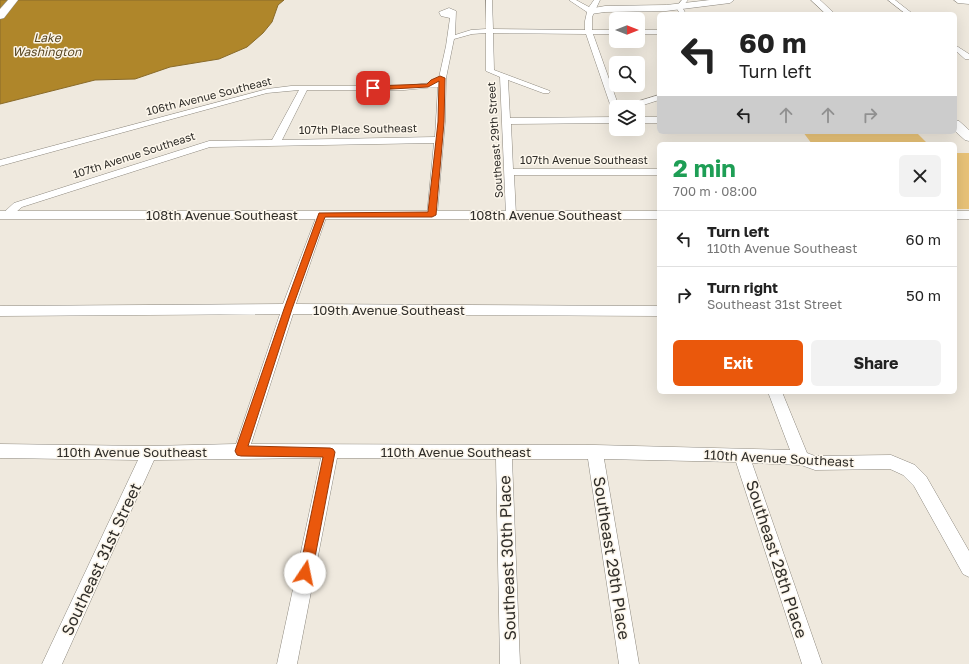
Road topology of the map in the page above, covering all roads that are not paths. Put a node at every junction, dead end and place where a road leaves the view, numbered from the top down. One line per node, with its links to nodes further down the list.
1 (3, 0): 11 (highway)
2 (13, 0): 16 (highway)
3 (489, 0): 18 (street, Southeast 29th Street)
4 (572, 0): 13 (street)
5 (597, 0): 13 (street)
6 (730, 0): 12 (street)
7 (815, 0): 14 (street)
8 (891, 0): 15 (street)
9 (958, 0): 10 (street)
10 (969, 1)
11 (0, 4)
12 (682, 7): 13 (street)
13 (590, 11): 19 (street)
14 (829, 12)
15 (907, 12)
16 (0, 16)
17 (453, 16): 23 (street)
18 (489, 31): 19 (street); 23 (street); 26 (street, Southeast 29th Street)
19 (589, 31): 20 (street); 31 (street)
20 (609, 32)
21 (645, 32): 22 (street)
22 (657, 32)
23 (450, 38): 27 (street)
24 (957, 49): 25 (street)
25 (968, 57)
26 (504, 76): 29 (street); 33 (street, Southeast 29th Street)
27 (442, 81): 28 (street, 106th Avenue Southeast); 39 (street)
28 (304, 88): 40 (street); 41 (street, 106th Avenue Southeast)
29 (546, 91)
30 (657, 98): 32 (street)
31 (613, 100)
32 (645, 102)
33 (506, 120): 34 (street); 42 (street, Southeast 29th Street)
34 (609, 120)
35 (645, 120): 36 (street)
36 (657, 120)
37 (957, 126): 38 (street)
38 (969, 137)
39 (439, 140): 40 (street, 107th Place Southeast); 46 (street)
40 (276, 142): 44 (street, 107th Avenue Southeast)
41 (0, 163)
42 (508, 172): 43 (street, 107th Avenue Southeast); 47 (street, Southeast 29th Street)
43 (657, 172)
44 (3, 215): 45 (street, 108th Avenue Southeast)
45 (322, 215): 46 (street, 108th Avenue Southeast); 51 (street)
46 (432, 215): 47 (street, 108th Avenue Southeast)
47 (511, 215): 50 (street, 108th Avenue Southeast)
48 (957, 215): 49 (street)
49 (969, 215)
50 (657, 216)
51 (288, 309): 52 (street, 109th Avenue Southeast); 53 (street, 109th Avenue Southeast); 56 (street)
52 (0, 311)
53 (657, 311)
54 (775, 394): 62 (street)
55 (0, 451): 60 (street, 110th Avenue Southeast)
56 (241, 451): 57 (street, 110th Avenue Southeast); 60 (street, 110th Avenue Southeast)
57 (330, 452): 58 (street, 110th Avenue Southeast); 65 (street)
58 (504, 452): 59 (street, 110th Avenue Southeast); 66 (street, Southeast 30th Place)
59 (595, 452): 61 (street, 110th Avenue Southeast); 67 (street, Southeast 29th Place)
60 (149, 453): 64 (street, Southeast 31st Street)
61 (742, 455): 62 (street, 110th Avenue Southeast); 68 (street, Southeast 28th Place)
62 (801, 458): 63 (street, 110th Avenue Southeast)
63 (969, 568)
64 (52, 664)
65 (287, 664)
66 (510, 664)
67 (629, 664)
68 (812, 664)

